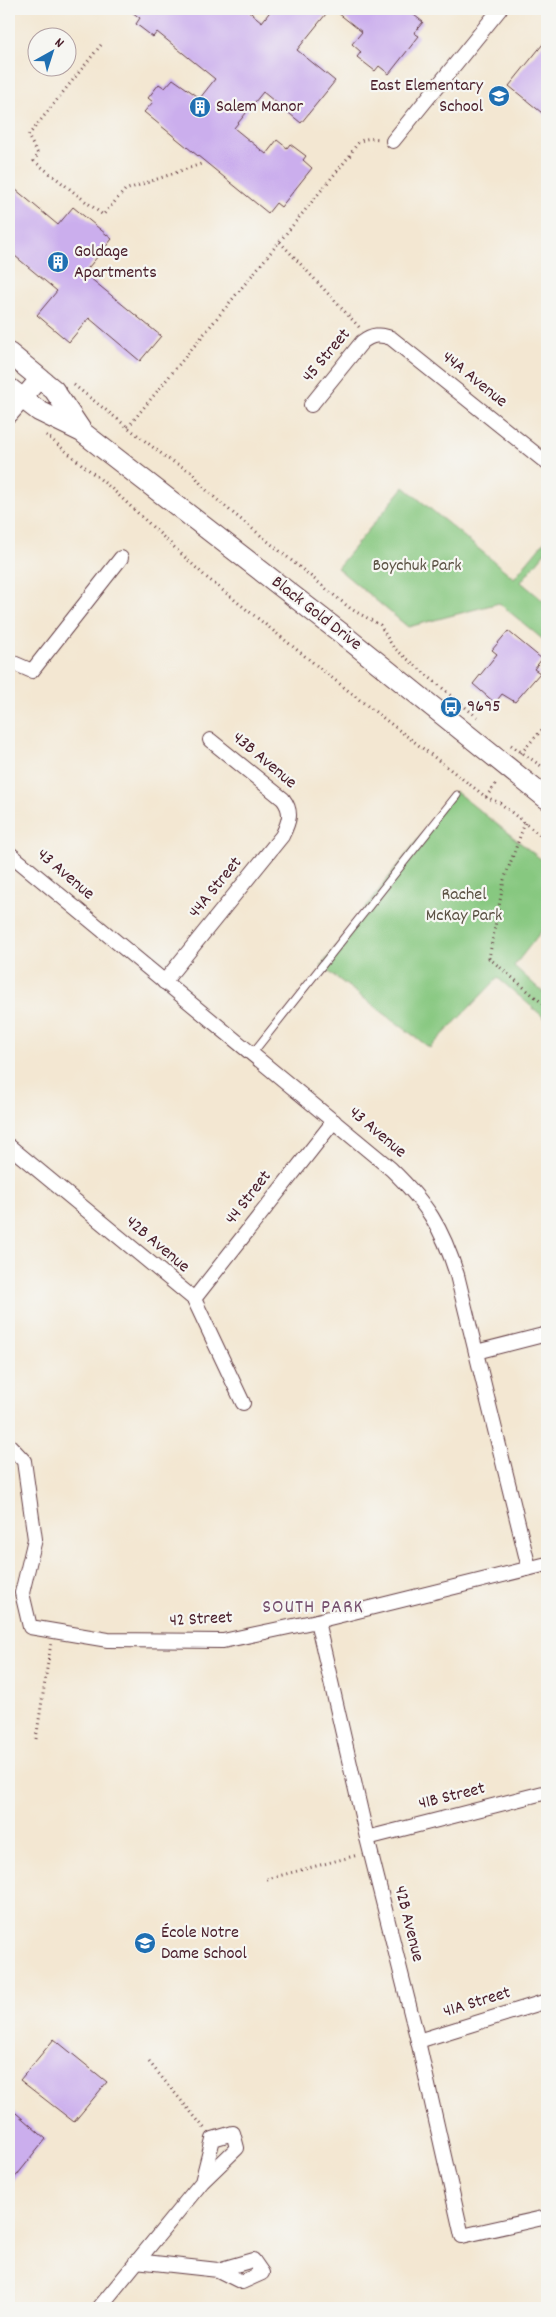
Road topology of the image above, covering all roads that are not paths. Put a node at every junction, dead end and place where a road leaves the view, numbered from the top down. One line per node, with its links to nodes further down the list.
1 (500, 9): 2 (street)
2 (392, 141)
3 (371, 336): 7 (street, 45 Street); 10 (street, 44A Avenue)
4 (9, 353): 5 (main road, Black Gold Drive)
5 (40, 378): 6 (street); 9 (main road, Black Gold Drive)
6 (16, 394): 8 (street); 9 (main road, Black Gold Drive)
7 (311, 405)
8 (9, 414)
9 (82, 432): 15 (main road, Black Gold Drive)
10 (547, 463)
11 (121, 558): 12 (street)
12 (9, 661)
13 (210, 740): 16 (street, 43B Avenue)
14 (457, 795): 19 (lane)
15 (547, 799)
16 (290, 813): 18 (street, 44A Street)
17 (9, 853): 18 (street, 43 Avenue)
18 (164, 982): 19 (street, 43 Avenue)
19 (252, 1054): 20 (street, 43 Avenue)
20 (334, 1121): 22 (street, 44 Street); 24 (street, 43 Avenue)
21 (9, 1146): 22 (street, 42B Avenue)
22 (194, 1299): 25 (street, 42B Avenue)
23 (547, 1334): 24 (street)
24 (476, 1352): 28 (street, 43 Avenue)
25 (243, 1403)
26 (9, 1445): 29 (street, 42 Street)
27 (547, 1564): 28 (street, 42 Street)
28 (529, 1568): 29 (street, 42 Street)
29 (317, 1620): 31 (street, 42B Avenue)
30 (547, 1792): 31 (street, 41B Street)
31 (369, 1844): 33 (street, 42B Avenue)
32 (547, 2001): 33 (street, 41A Street)
33 (418, 2041): 35 (street, 42B Avenue)
34 (202, 2182): 34 (street); 36 (street)
35 (547, 2217)
36 (136, 2261): 37 (street); 38 (street)
37 (218, 2270)
38 (99, 2308)

